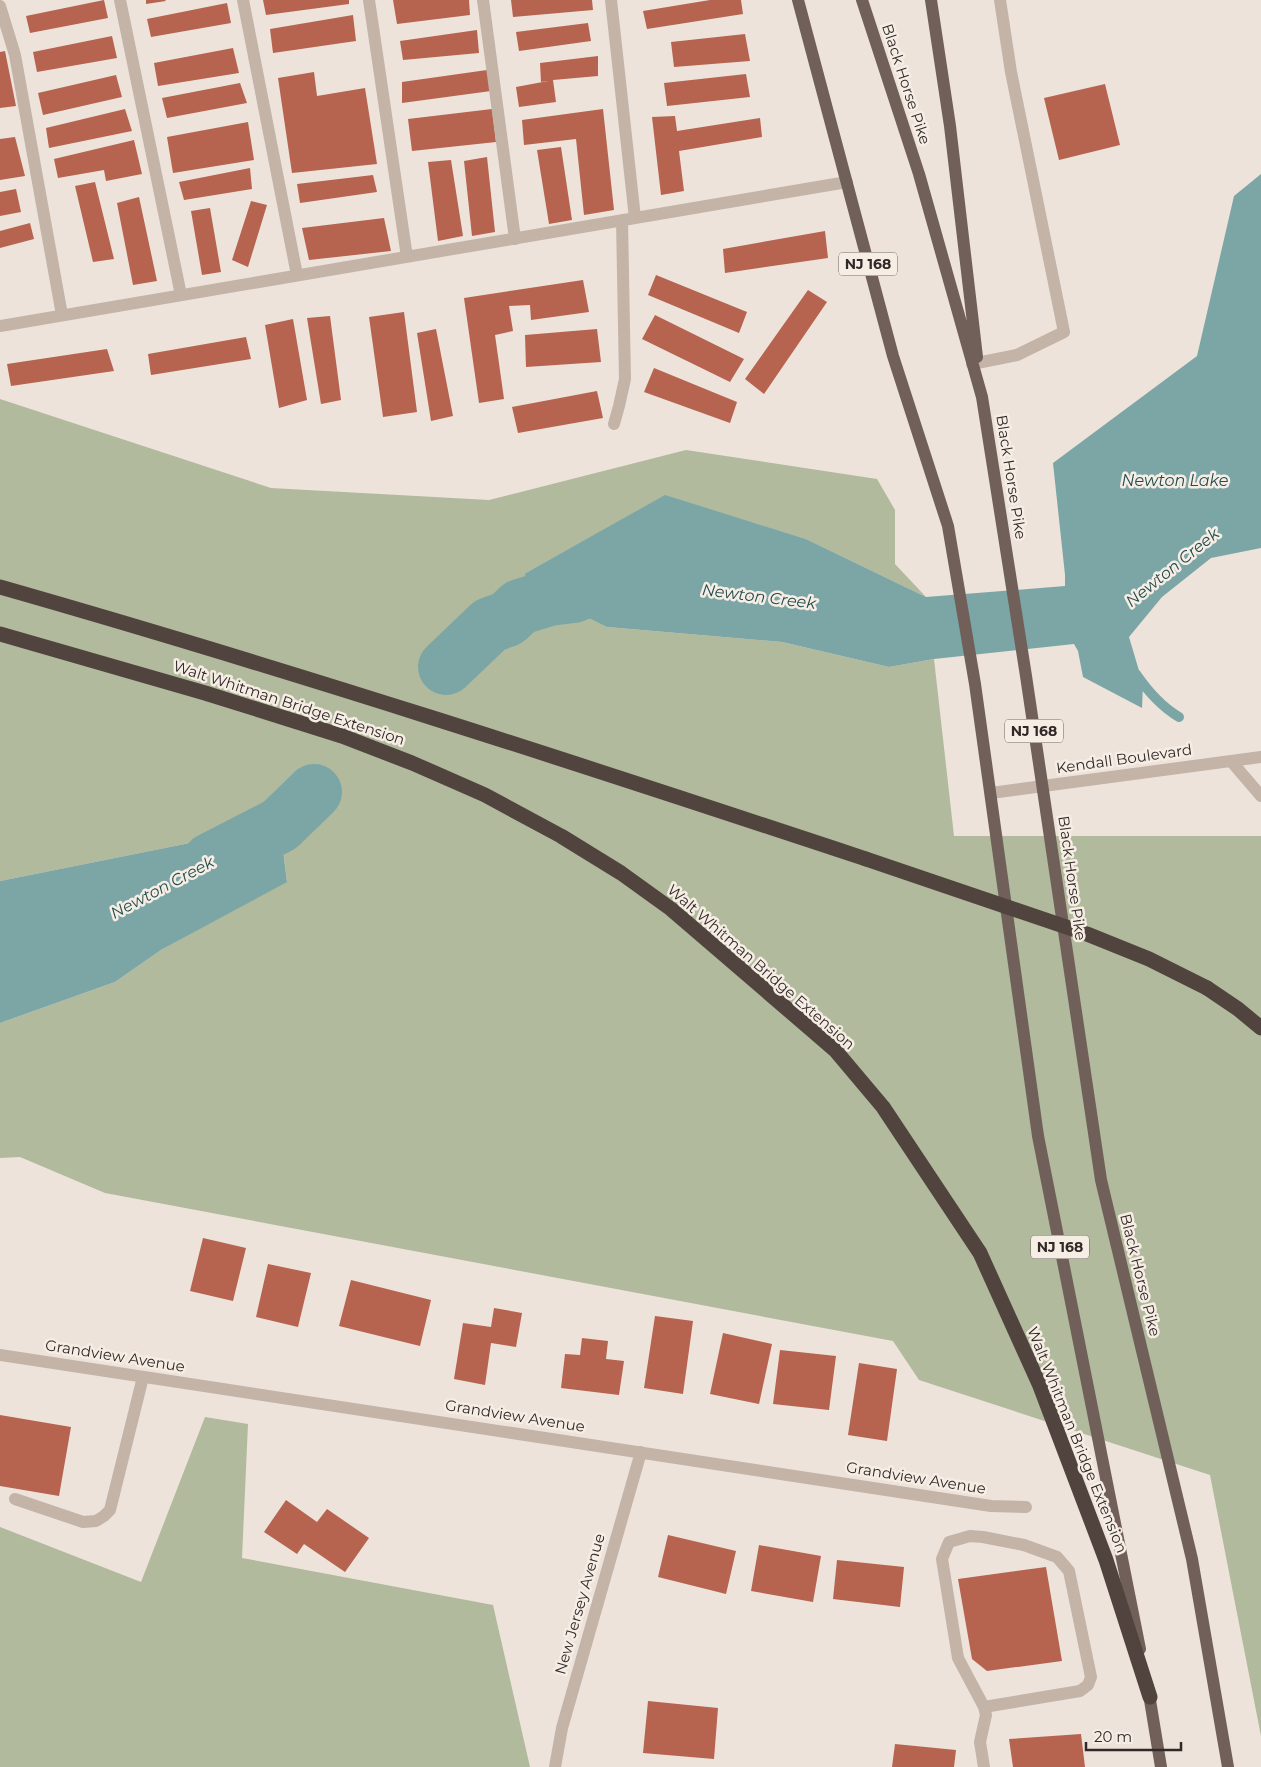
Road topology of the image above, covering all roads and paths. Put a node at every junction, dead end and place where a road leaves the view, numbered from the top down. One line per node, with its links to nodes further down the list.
1 (120, 0): 17 (street)
2 (243, 0): 16 (street)
3 (369, 0): 15 (street)
4 (484, 0): 14 (street)
5 (611, 0): 12 (street)
6 (798, 0): 11 (main road, NJ 168)
7 (862, 0): 20 (main road, Black Horse Pike / NJ 168)
8 (931, 0): 20 (main road)
9 (1000, 0): 20 (street)
10 (0, 6): 18 (street)
11 (847, 182): 12 (street); 27 (main road, NJ 168)
12 (635, 218): 13 (street)
13 (622, 220): 14 (street); 21 (street)
14 (515, 238): 15 (street)
15 (407, 257): 16 (street)
16 (297, 275): 17 (street)
17 (181, 295): 18 (street)
18 (62, 315): 19 (street)
19 (0, 326)
20 (975, 363): 26 (main road, Black Horse Pike / NJ 168)
21 (614, 424)
22 (0, 587): 29 (highway, Walt Whitman Bridge Extension, bridge)
23 (0, 634): 35 (highway, Walt Whitman Bridge Extension)
24 (1261, 757): 25 (street, Kendall Boulevard)
25 (1231, 761): 26 (street, Kendall Boulevard); 28 (street)
26 (1042, 787): 27 (street, Kendall Boulevard); 40 (main road, Black Horse Pike)
27 (991, 793): 35 (main road, NJ 168)
28 (1261, 796)
29 (1261, 1028)
30 (0, 1355): 31 (street, Grandview Avenue)
31 (143, 1376): 32 (street, Grandview Avenue); 33 (street)
32 (641, 1452): 34 (street, Grandview Avenue); 37 (street, New Jersey Avenue)
33 (15, 1499)
34 (1026, 1507)
35 (1150, 1697): 39 (main road, NJ 168)
36 (984, 1707): 36 (street); 38 (street)
37 (555, 1767)
38 (984, 1767)
39 (1161, 1767)
40 (1228, 1767)

